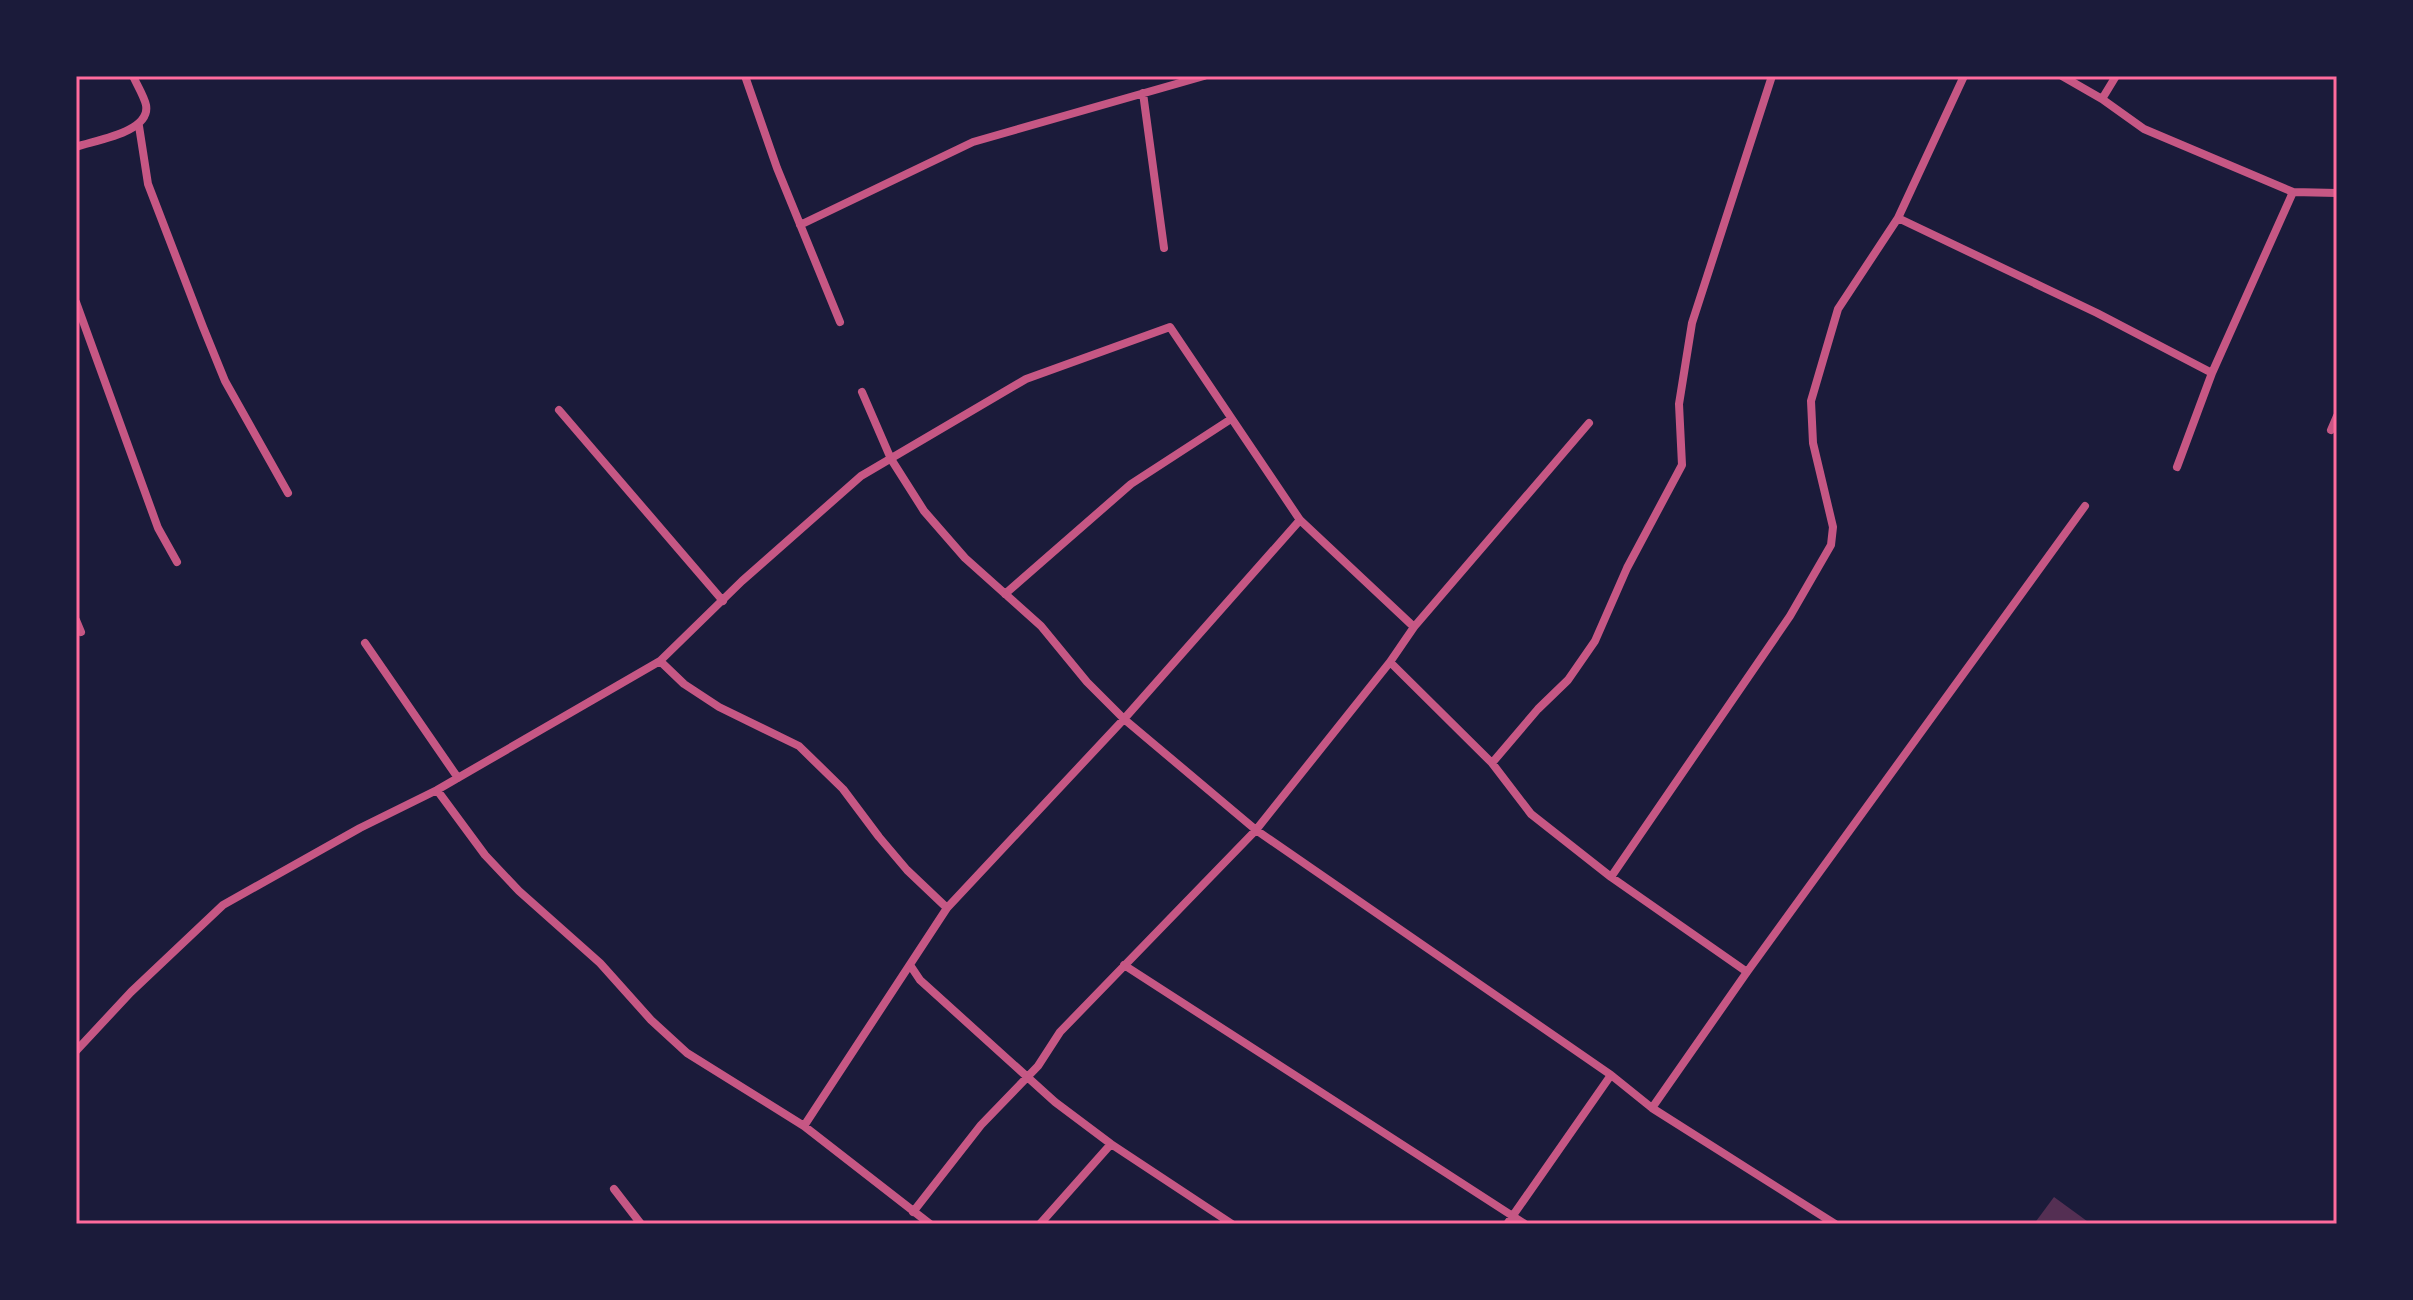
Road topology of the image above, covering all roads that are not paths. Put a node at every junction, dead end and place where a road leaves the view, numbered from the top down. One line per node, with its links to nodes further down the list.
1 (133, 76): 10 (street)
2 (745, 76): 15 (street)
3 (1204, 76): 8 (street)
4 (1772, 76): 41 (street)
5 (1964, 76): 14 (street)
6 (2062, 76): 9 (street)
7 (2116, 76): 9 (street)
8 (1143, 93): 15 (street); 16 (street)
9 (2102, 99): 12 (street)
10 (139, 126): 11 (street); 28 (street)
11 (76, 147)
12 (2293, 192): 13 (street); 19 (street)
13 (2337, 193)
14 (1898, 218): 19 (street); 45 (street)
15 (800, 225): 18 (street)
16 (1164, 248)
17 (76, 302): 31 (street)
18 (840, 322)
19 (2212, 373): 27 (street)
20 (862, 392): 26 (street)
21 (559, 410): 33 (street)
22 (2337, 416): 25 (street)
23 (1231, 419): 26 (street); 30 (street); 32 (street)
24 (1589, 423): 35 (street)
25 (2331, 430)
26 (891, 459): 32 (street); 33 (street)
27 (2177, 467)
28 (288, 493)
29 (2085, 506): 49 (street)
30 (1300, 520): 35 (street); 40 (street)
31 (177, 562)
32 (1005, 594): 40 (street)
33 (723, 601): 38 (street)
34 (76, 620): 36 (street)
35 (1414, 627): 39 (street)
36 (81, 632)
37 (365, 643): 42 (street)
38 (660, 661): 42 (street); 46 (street)
39 (1390, 662): 41 (street); 44 (street)
40 (1124, 719): 44 (street); 46 (street)
41 (1492, 763): 45 (street)
42 (458, 778): 43 (street)
43 (437, 790): 50 (street); 54 (street)
44 (1256, 830): 48 (street); 51 (street)
45 (1611, 877): 49 (street)
46 (947, 908): 47 (street)
47 (910, 965): 52 (street); 54 (street)
48 (1124, 965): 52 (street); 58 (street)
49 (1747, 972): 53 (street)
50 (76, 1051)
51 (1611, 1075): 53 (street); 58 (street)
52 (1026, 1079): 55 (street); 57 (street)
53 (1652, 1108): 64 (street)
54 (804, 1126): 57 (street)
55 (1111, 1144): 61 (street); 62 (street)
56 (614, 1189): 59 (street)
57 (913, 1212): 60 (street)
58 (1510, 1220): 63 (street)
59 (641, 1224)
60 (930, 1224)
61 (1040, 1224)
62 (1232, 1224)
63 (1525, 1224)
64 (1835, 1224)

